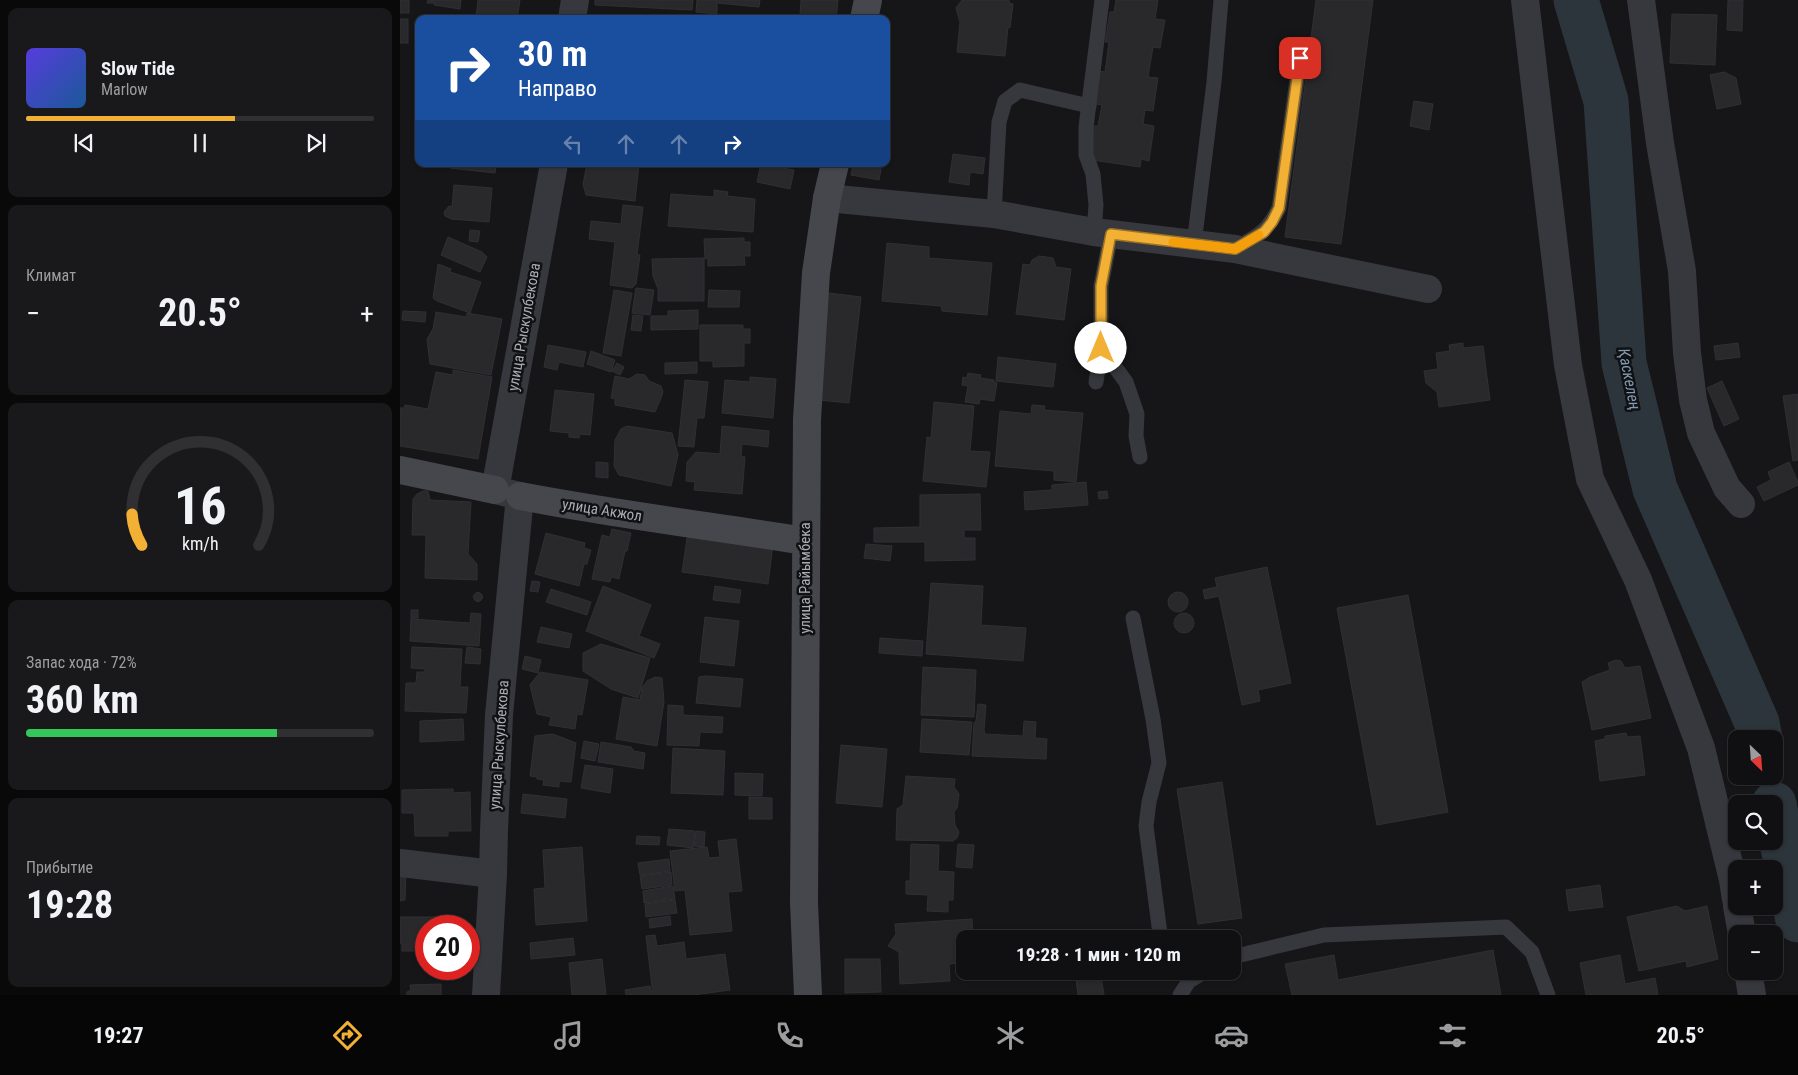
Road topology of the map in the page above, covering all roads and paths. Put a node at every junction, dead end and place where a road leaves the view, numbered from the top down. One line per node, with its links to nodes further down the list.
1 (575, 0): 7 (street)
2 (868, 0): 8 (street)
3 (1102, 0): 10 (lane)
4 (1221, 0): 16 (lane)
5 (1525, 0): 27 (street)
6 (1641, 0): 24 (street)
7 (573, 15)
8 (865, 15)
9 (1300, 58): 17 (lane)
10 (1088, 106): 14 (lane); 15 (lane)
11 (554, 167): 23 (street, улица Рыскулбекова)
12 (833, 167): 13 (street, улица Райымбека)
13 (827, 198): 14 (street); 25 (street, улица Райымбека)
14 (994, 214): 15 (street)
15 (1103, 233): 16 (street); 19 (lane)
16 (1194, 244): 17 (street)
17 (1235, 249): 18 (street)
18 (1428, 289)
19 (1101, 348): 20 (lane); 21 (lane)
20 (1096, 382)
21 (1140, 457)
22 (400, 470): 23 (street, улица Акжол)
23 (507, 493): 25 (street, улица Акжол); 29 (street, улица Рыскулбекова)
24 (1741, 504)
25 (805, 541): 35 (street, улица Райымбека)
26 (1133, 618): 30 (lane)
27 (1728, 860)
28 (400, 863): 29 (street)
29 (493, 874): 34 (street, улица Рыскулбекова)
30 (1159, 930)
31 (1241, 955): 37 (lane)
32 (1185, 980): 36 (lane)
33 (1750, 980): 38 (street)
34 (486, 995)
35 (808, 995)
36 (1180, 995)
37 (1548, 995)
38 (1752, 995)

